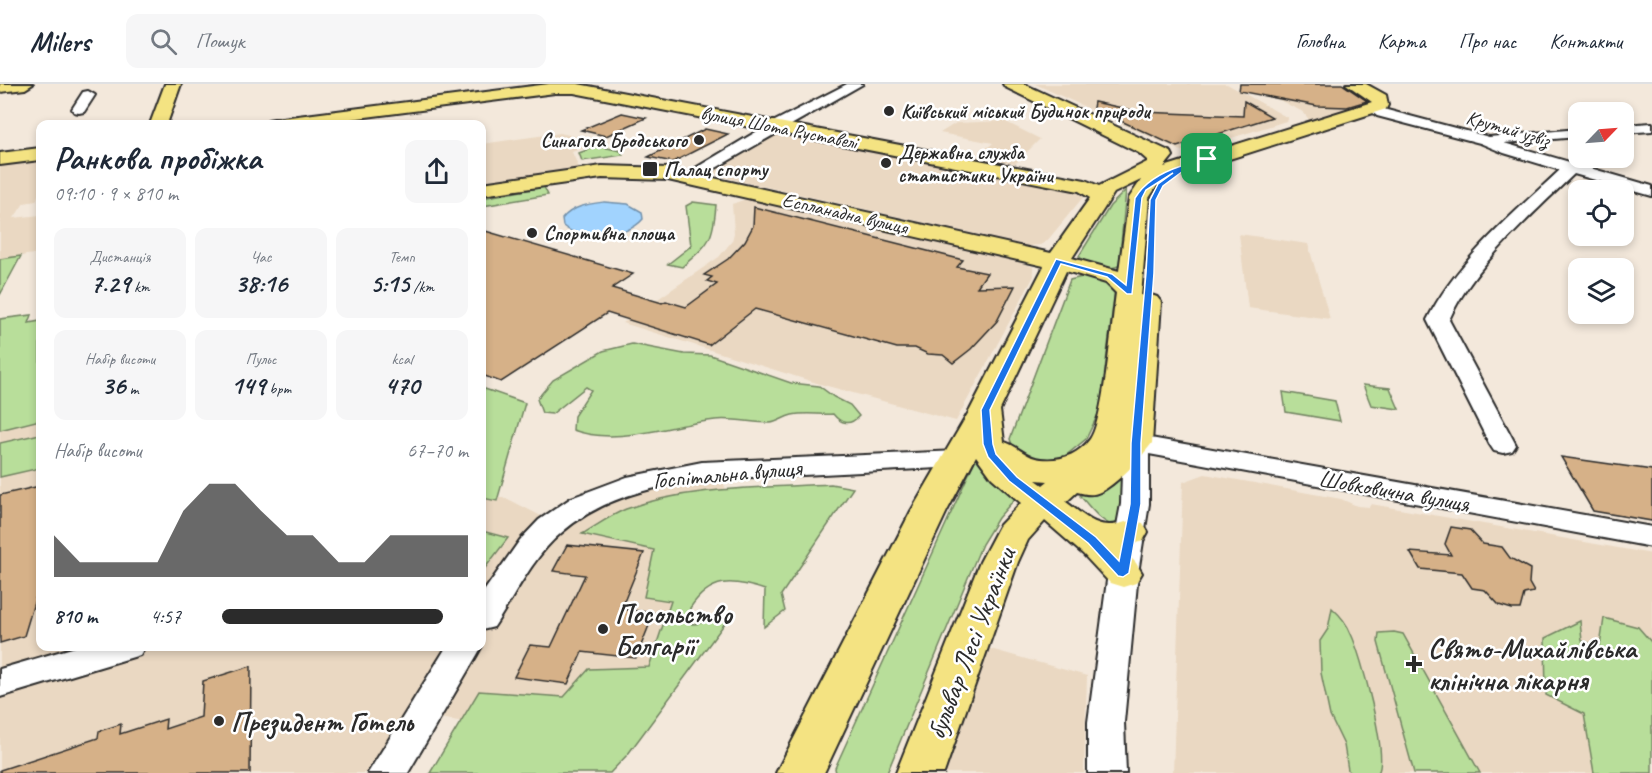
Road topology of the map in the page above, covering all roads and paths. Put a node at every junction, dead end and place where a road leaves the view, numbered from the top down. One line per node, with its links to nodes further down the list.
1 (25, 84): 7 (main road)
2 (172, 84): 11 (main road)
3 (857, 84): 13 (street)
4 (1011, 84): 18 (main road)
5 (1029, 84): 21 (main road)
6 (1354, 84): 10 (main road)
7 (0, 87)
8 (88, 95): 9 (street)
9 (79, 109)
10 (1365, 111): 17 (street, Крутий узвіз); 21 (main road)
11 (159, 120)
12 (307, 120): 13 (main road, вулиця Шота Руставелі)
13 (776, 126): 24 (street); 27 (main road, вулиця Шота Руставелі)
14 (1652, 127): 15 (street)
15 (1634, 128)
16 (1568, 134): 17 (street)
17 (1485, 140): 22 (street, Крутий узвіз)
18 (1146, 149): 21 (main road); 27 (main road)
19 (36, 154): 20 (main road)
20 (0, 159)
21 (1183, 164): 30 (main road, бульвар Лесі Українки); 33 (main road)
22 (1568, 167)
23 (1571, 168): 26 (street, Крутий узвіз); 34 (street)
24 (687, 178): 25 (main road, Еспланадна вулиця); 28 (main road, Еспланадна вулиця)
25 (486, 188)
26 (1652, 191)
27 (1102, 196): 28 (main road)
28 (1058, 261): 29 (main road); 30 (main road, Еспланадна вулиця)
29 (1046, 287): 30 (main road); 32 (main road)
30 (1124, 287): 31 (main road, бульвар Лесі Українки)
31 (1115, 408): 33 (street); 35 (main road, бульвар Лесі Українки)
32 (986, 421): 35 (main road); 36 (main road); 37 (main road)
33 (1136, 443): 37 (main road); 40 (street); 41 (street, Шовковична вулиця)
34 (1503, 445)
35 (1091, 458): 37 (main road, бульвар Лесі Українки)
36 (958, 459): 43 (street, Госпітальна вулиця); 48 (main road)
37 (1044, 502): 38 (main road, бульвар Лесі Українки); 39 (main road)
38 (1016, 530): 39 (main road); 49 (main road, бульвар Лесі Українки)
39 (1083, 532): 40 (main road); 42 (main road)
40 (1130, 532): 42 (street)
41 (1652, 537)
42 (1123, 573): 50 (street)
43 (486, 606)
44 (111, 651): 46 (street)
45 (462, 651): 47 (street)
46 (0, 683)
47 (387, 773)
48 (800, 773)
49 (920, 773)
50 (1107, 773)

